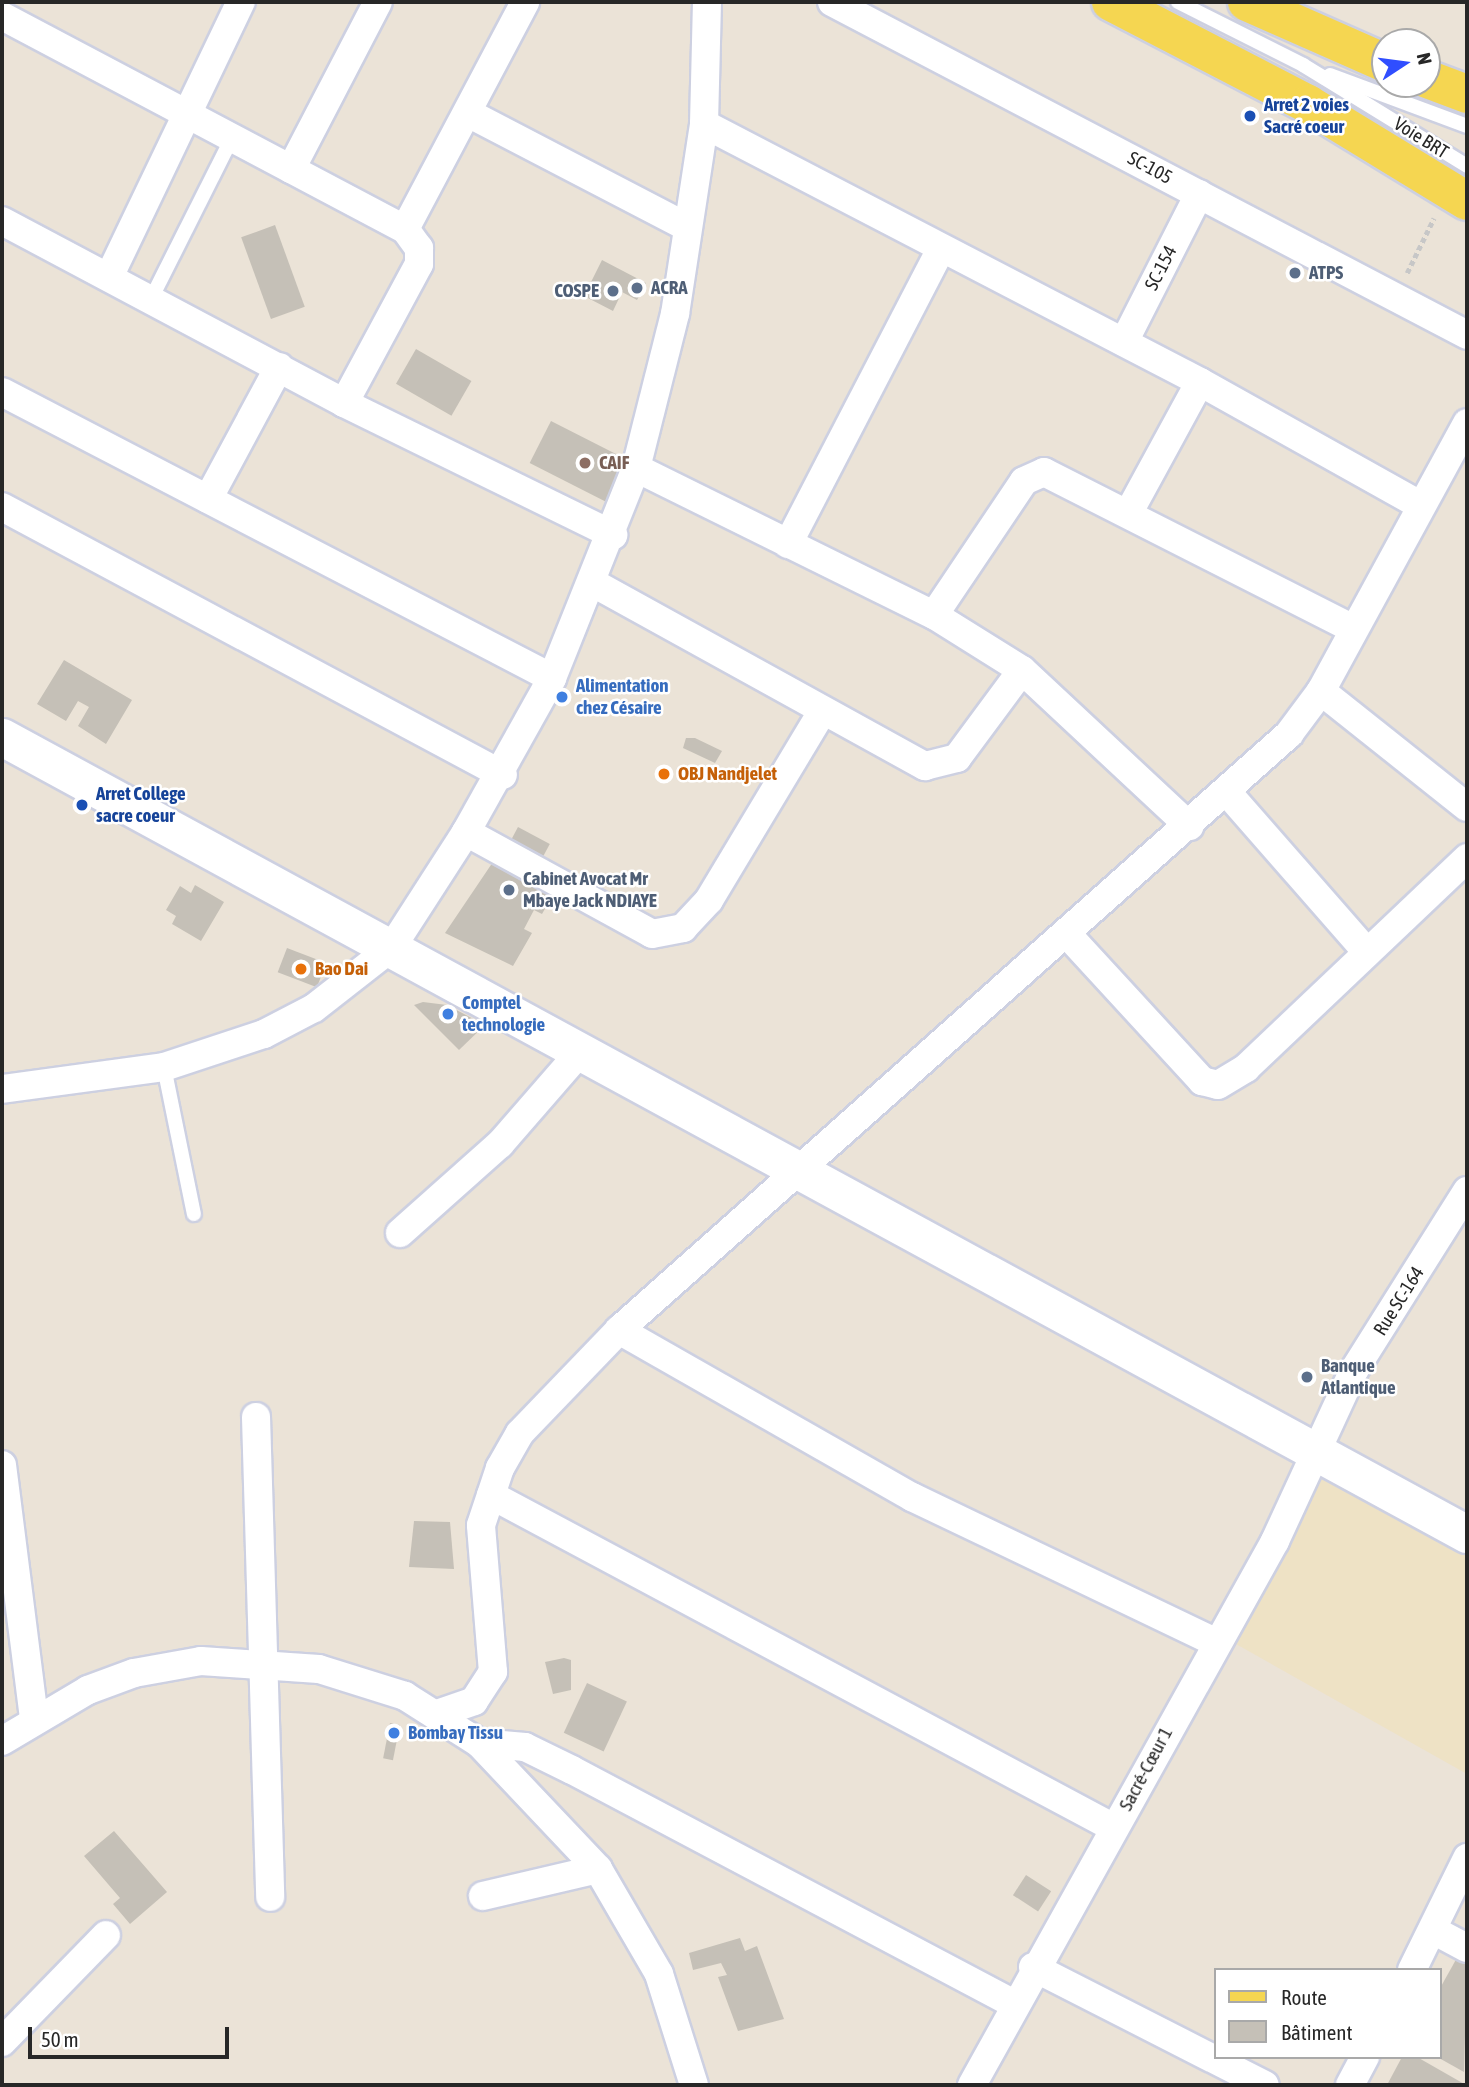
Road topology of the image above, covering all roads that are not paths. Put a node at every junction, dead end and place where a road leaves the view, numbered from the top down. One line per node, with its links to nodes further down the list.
1 (241, 2): 15 (street)
2 (378, 2): 19 (street)
3 (525, 2): 14 (street)
4 (707, 2): 16 (street)
5 (832, 2): 21 (street, SC-105)
6 (1111, 2): 20 (main road)
7 (1178, 2): 11 (lane, Voie BRT)
8 (1247, 2): 10 (main road)
9 (2, 16): 15 (street)
10 (1371, 57)
11 (1303, 65): 17 (lane, Voie BRT); 20 (lane, Voie BRT)
12 (1441, 84): 13 (main road)
13 (1467, 94)
14 (468, 113): 23 (street); 24 (street)
15 (188, 114): 18 (street); 26 (street)
16 (704, 124): 23 (street); 25 (street)
17 (1467, 126)
18 (232, 138): 19 (street); 27 (lane)
19 (291, 169): 24 (street)
20 (1460, 186)
21 (1199, 194): 28 (street, SC-105); 29 (street, SC-154)
22 (2, 220): 26 (street)
23 (685, 226): 35 (street)
24 (405, 229): 33 (street)
25 (940, 251): 29 (street); 41 (street)
26 (109, 277): 27 (street)
27 (151, 299): 30 (street)
28 (1467, 335)
29 (1124, 342): 31 (street)
30 (279, 367): 33 (street); 36 (street)
31 (1200, 382): 37 (street); 39 (street)
32 (2, 392): 36 (street)
33 (345, 403): 40 (street)
34 (1467, 423): 37 (street)
35 (636, 468): 40 (street); 41 (street)
36 (208, 499): 46 (street)
37 (1420, 505): 44 (street)
38 (2, 507): 50 (street)
39 (1129, 512): 43 (street); 44 (street)
40 (612, 535): 42 (street)
41 (788, 544): 43 (street)
42 (594, 584): 46 (street); 48 (street)
43 (934, 615): 45 (street)
44 (1354, 629): 47 (street)
45 (1022, 670): 48 (street); 53 (street)
46 (552, 678): 50 (street)
47 (1321, 691): 51 (street); 52 (street)
48 (822, 712): 54 (street)
49 (2, 737): 57 (street)
50 (503, 775): 54 (street)
51 (1226, 791): 53 (street); 58 (street)
52 (1467, 807)
53 (1189, 826): 56 (street)
54 (466, 832): 57 (street)
55 (1467, 858): 58 (street)
56 (1066, 934): 58 (street); 62 (street)
57 (391, 947): 59 (street); 60 (street)
58 (1366, 951)
59 (579, 1053): 62 (street); 65 (street)
60 (164, 1067): 61 (street); 64 (lane)
61 (2, 1089)
62 (795, 1172): 66 (street); 68 (street)
63 (1467, 1191): 68 (street, Rue SC-164)
64 (194, 1214)
65 (400, 1233)
66 (619, 1330): 71 (street); 73 (street)
67 (256, 1417): 74 (street)
68 (1315, 1450): 72 (street); 73 (street, Sacré-Cœur 1)
69 (2, 1465): 70 (street)
70 (2, 1471): 76 (street)
71 (491, 1494): 75 (street); 79 (street)
72 (1467, 1534)
73 (1214, 1642): 79 (street, Sacré-Cœur 1)
74 (266, 1660): 75 (street); 76 (street); 83 (street)
75 (437, 1714): 78 (street)
76 (34, 1717): 77 (street)
77 (2, 1741)
78 (479, 1743): 81 (street); 89 (street)
79 (1114, 1828): 87 (street, Sacré-Cœur 1)
80 (1467, 1858): 84 (street)
81 (598, 1869): 82 (street); 92 (street)
82 (483, 1896)
83 (270, 1897)
84 (1433, 1930): 86 (street); 88 (street)
85 (106, 1935): 90 (street)
86 (1467, 1948)
87 (1033, 1967): 89 (street, Sacré-Cœur 1); 94 (street)
88 (1413, 1968)
89 (1014, 2004): 93 (street, Sacré-Cœur 1)
90 (2, 2042)
91 (1364, 2059): 95 (street)
92 (694, 2085)
93 (972, 2085)
94 (1265, 2085)
95 (1350, 2085)

